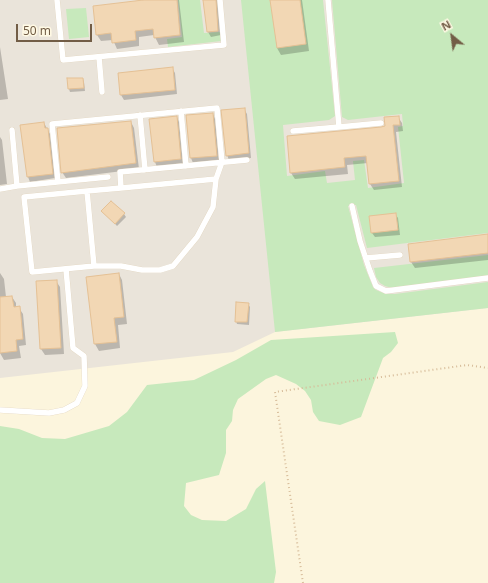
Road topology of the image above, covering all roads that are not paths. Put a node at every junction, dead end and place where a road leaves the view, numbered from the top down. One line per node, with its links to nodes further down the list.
1 (57, 0): 4 (lane)
2 (220, 0): 4 (lane)
3 (328, 0): 9 (lane)
4 (100, 57): 5 (lane)
5 (102, 92)
6 (181, 111): 7 (lane); 13 (lane); 14 (lane)
7 (140, 115): 15 (lane); 18 (lane)
8 (380, 123): 9 (lane)
9 (339, 127): 11 (lane)
10 (12, 130): 19 (lane)
11 (293, 131)
12 (247, 160): 13 (lane)
13 (222, 162): 14 (lane); 17 (lane)
14 (186, 166): 15 (lane)
15 (145, 170): 20 (lane)
16 (108, 177): 18 (lane)
17 (216, 179): 20 (lane); 26 (lane)
18 (58, 182): 19 (lane)
19 (17, 186): 21 (lane)
20 (121, 188): 22 (lane)
21 (0, 189)
22 (87, 191): 26 (lane); 27 (lane)
23 (352, 206): 25 (lane)
24 (400, 254): 25 (lane)
25 (366, 258): 28 (lane)
26 (94, 266): 27 (lane)
27 (66, 269): 29 (lane)
28 (488, 278)
29 (0, 410)

